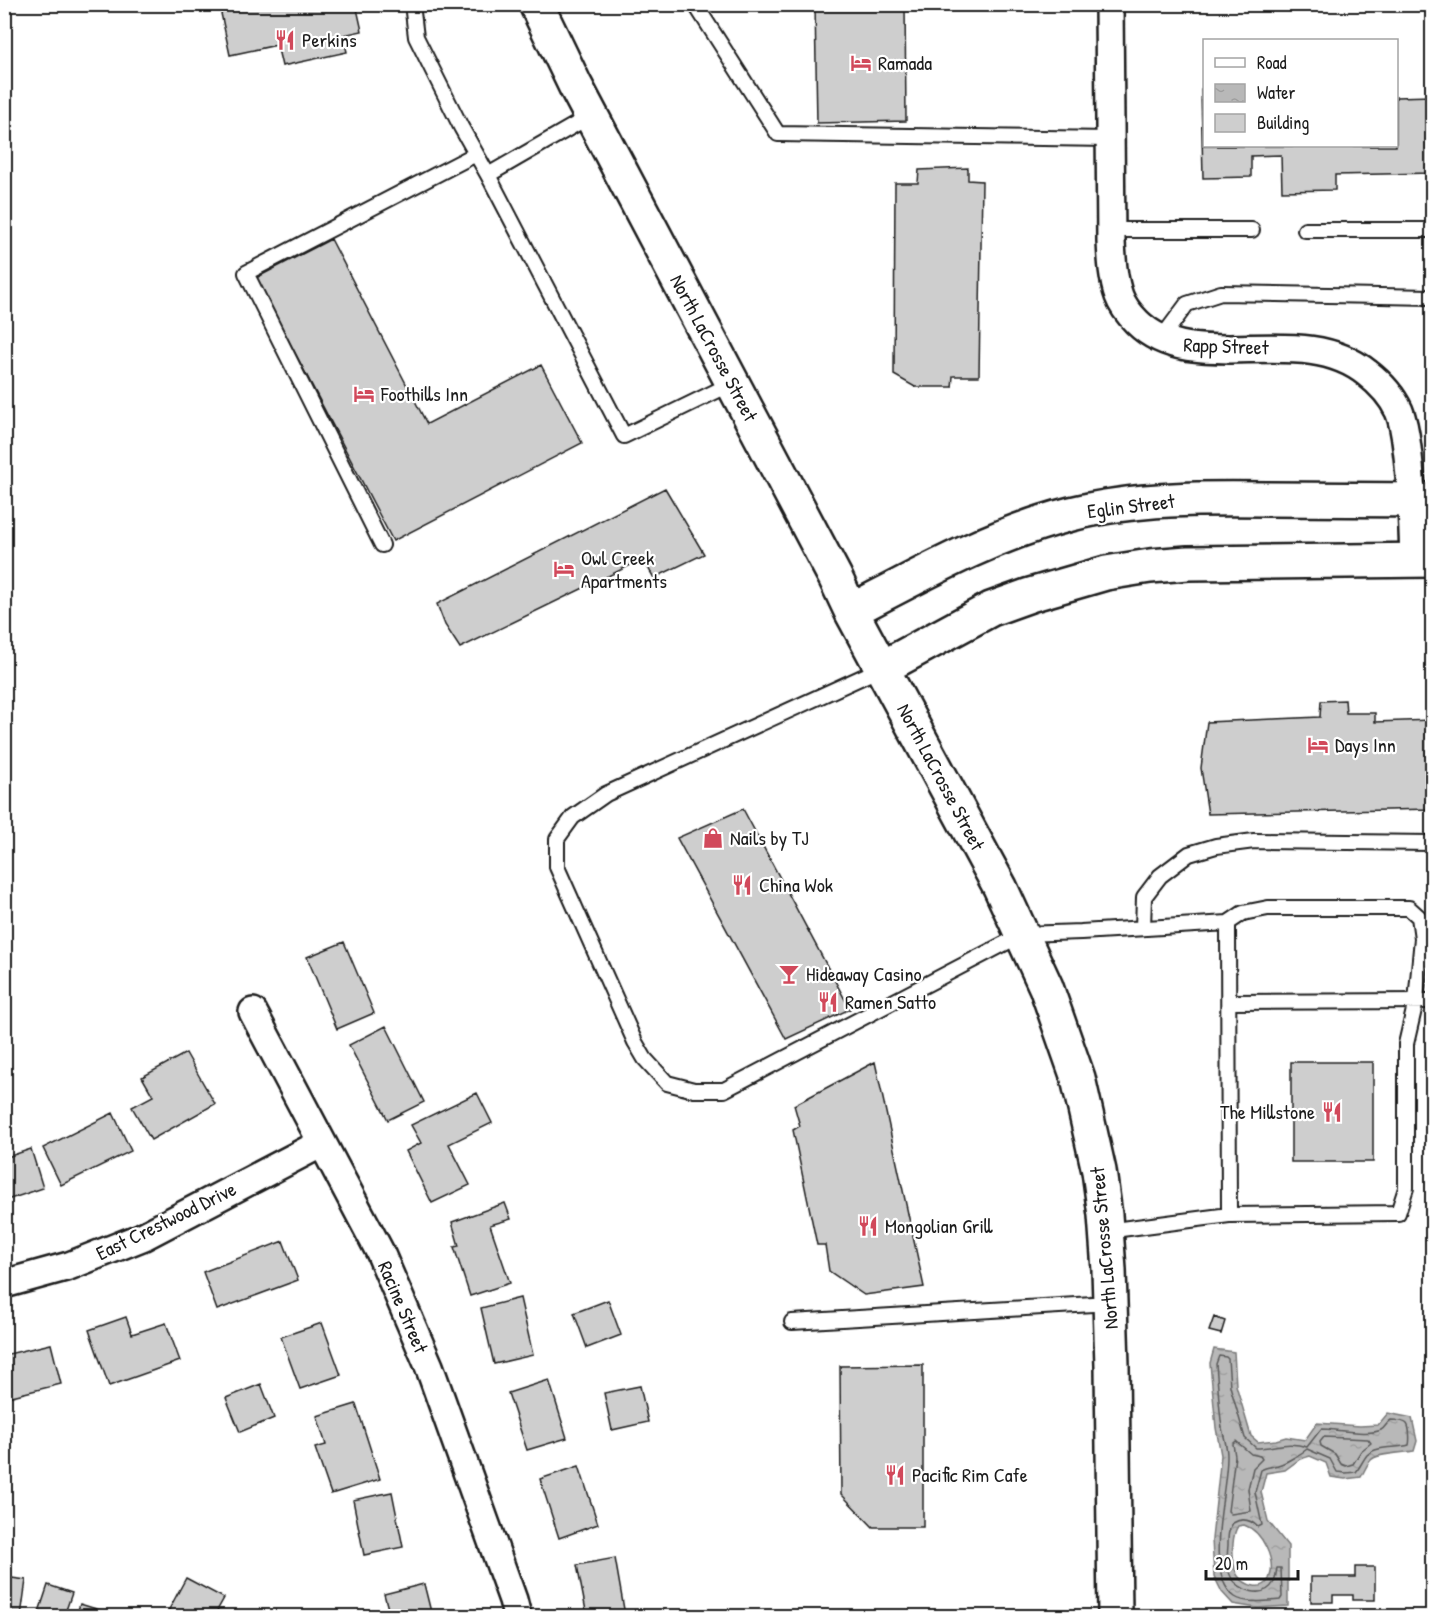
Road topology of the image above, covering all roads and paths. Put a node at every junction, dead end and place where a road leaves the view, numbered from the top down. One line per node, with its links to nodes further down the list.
1 (412, 4): 7 (lane)
2 (536, 4): 5 (main road, North LaCrosse Street)
3 (695, 4): 6 (lane)
4 (1110, 4): 6 (street, Rapp Street)
5 (592, 116): 8 (lane); 15 (main road, North LaCrosse Street)
6 (1110, 139): 9 (street, Rapp Street)
7 (476, 154): 8 (lane); 17 (lane)
8 (488, 175): 15 (lane)
9 (1110, 230): 10 (lane); 14 (street, Rapp Street)
10 (1252, 230)
11 (1305, 230): 12 (lane)
12 (1432, 230)
13 (1432, 297): 14 (lane)
14 (1161, 339): 16 (street, Rapp Street)
15 (733, 383): 19 (main road, North LaCrosse Street)
16 (1422, 500): 18 (street, Rapp Street); 19 (main road, Eglin Street)
17 (382, 545)
18 (1423, 560): 20 (main road)
19 (851, 611): 20 (main road, North LaCrosse Street)
20 (882, 668): 24 (main road, North LaCrosse Street); 24 (lane)
21 (1432, 843): 23 (lane)
22 (1228, 922): 23 (lane); 25 (lane); 27 (lane)
23 (1143, 928): 24 (lane)
24 (1023, 934): 31 (main road, North LaCrosse Street)
25 (1416, 1001): 26 (lane); 27 (lane); 30 (lane)
26 (1432, 1001)
27 (1229, 1002): 30 (lane)
28 (252, 1012): 29 (street, Racine Street)
29 (322, 1143): 32 (street, East Crestwood Drive); 35 (street, Racine Street)
30 (1229, 1215): 31 (lane)
31 (1106, 1231): 33 (main road, North LaCrosse Street)
32 (4, 1284)
33 (1110, 1304): 34 (lane); 36 (main road, North LaCrosse Street)
34 (792, 1322)
35 (518, 1617)
36 (1115, 1617)

